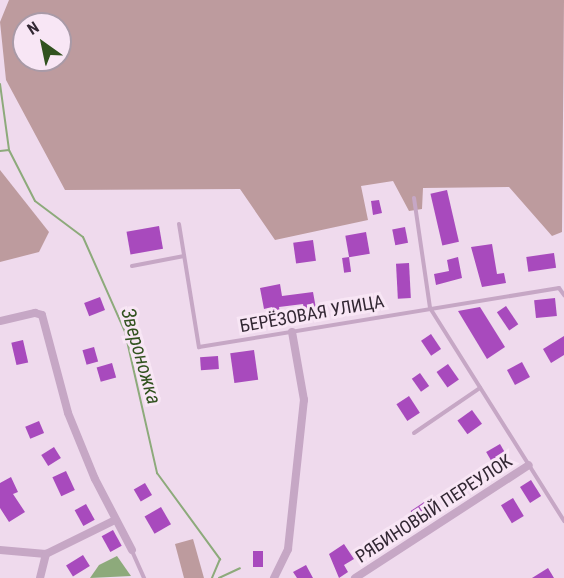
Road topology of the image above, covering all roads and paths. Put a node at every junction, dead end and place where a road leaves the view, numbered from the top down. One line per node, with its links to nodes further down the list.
1 (414, 198): 6 (lane)
2 (179, 224): 3 (lane)
3 (184, 256): 4 (lane); 8 (lane, БЕРЁЗОВАЯ УЛИЦА)
4 (132, 266)
5 (564, 295): 6 (lane, БЕРЁЗОВАЯ УЛИЦА)
6 (430, 308): 8 (lane, БЕРЁЗОВАЯ УЛИЦА); 9 (lane)
7 (0, 321): 12 (street)
8 (292, 332): 19 (street)
9 (480, 388): 10 (lane); 11 (lane)
10 (414, 433)
11 (529, 465): 13 (lane); 20 (street, РЯБИНОВЫЙ ПЕРЕУЛОК)
12 (115, 520): 15 (street); 16 (street)
13 (564, 521)
14 (0, 550): 16 (street)
15 (132, 550): 18 (lane)
16 (46, 554): 17 (street)
17 (40, 578)
18 (144, 578)
19 (274, 578)
20 (355, 578)

